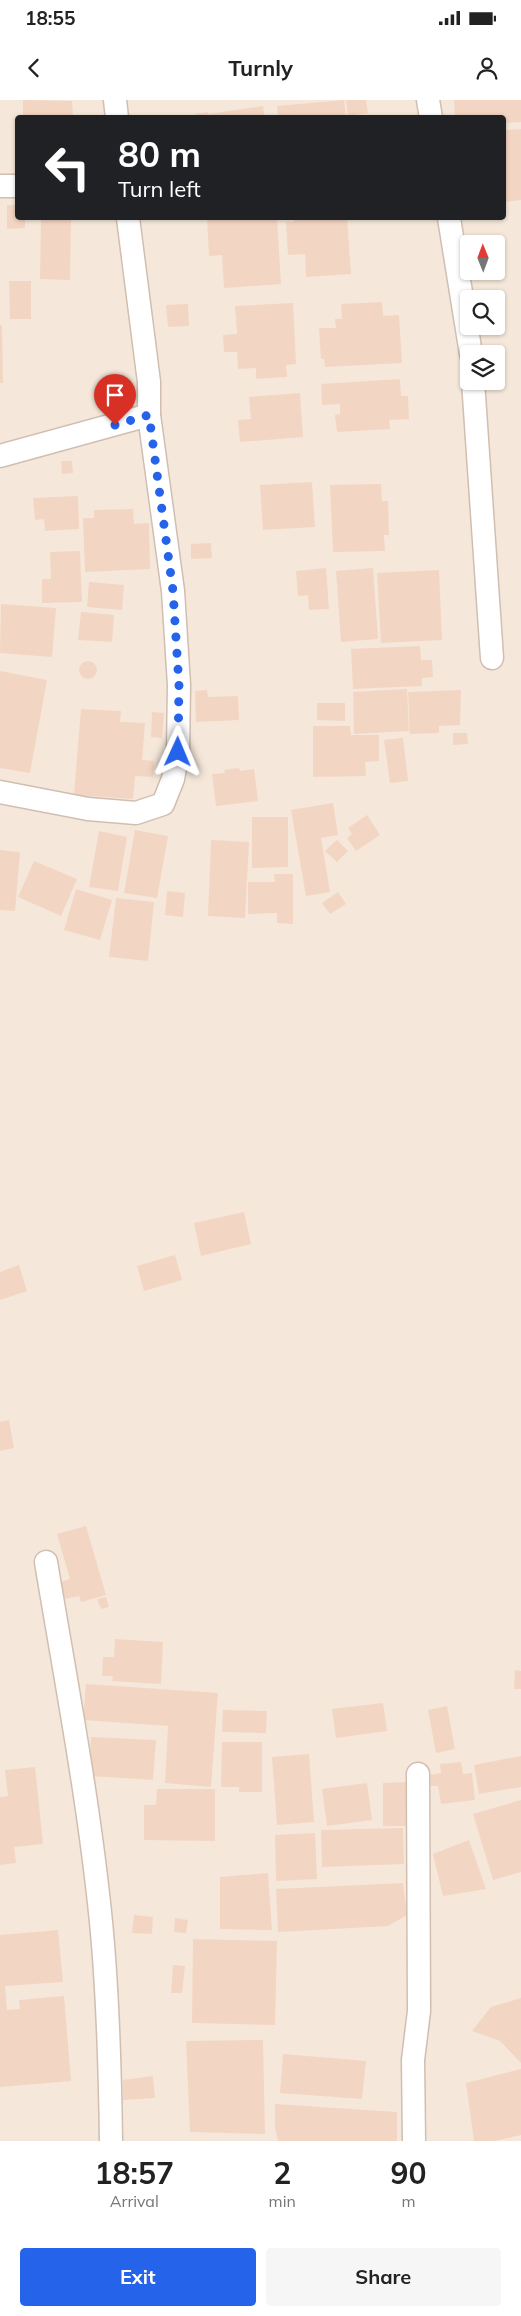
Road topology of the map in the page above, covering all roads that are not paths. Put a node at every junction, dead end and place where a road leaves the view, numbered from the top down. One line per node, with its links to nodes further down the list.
1 (114, 100): 3 (street)
2 (428, 100): 4 (street)
3 (116, 115)
4 (430, 115)
5 (0, 186): 6 (street)
6 (15, 186)
7 (128, 220): 11 (street)
8 (449, 220): 9 (street)
9 (470, 345)
10 (474, 390): 13 (street)
11 (149, 415): 12 (street); 14 (street)
12 (0, 456)
13 (492, 658)
14 (0, 792)
15 (46, 1562): 17 (street)
16 (418, 1774): 18 (street)
17 (111, 2141)
18 (414, 2141)

